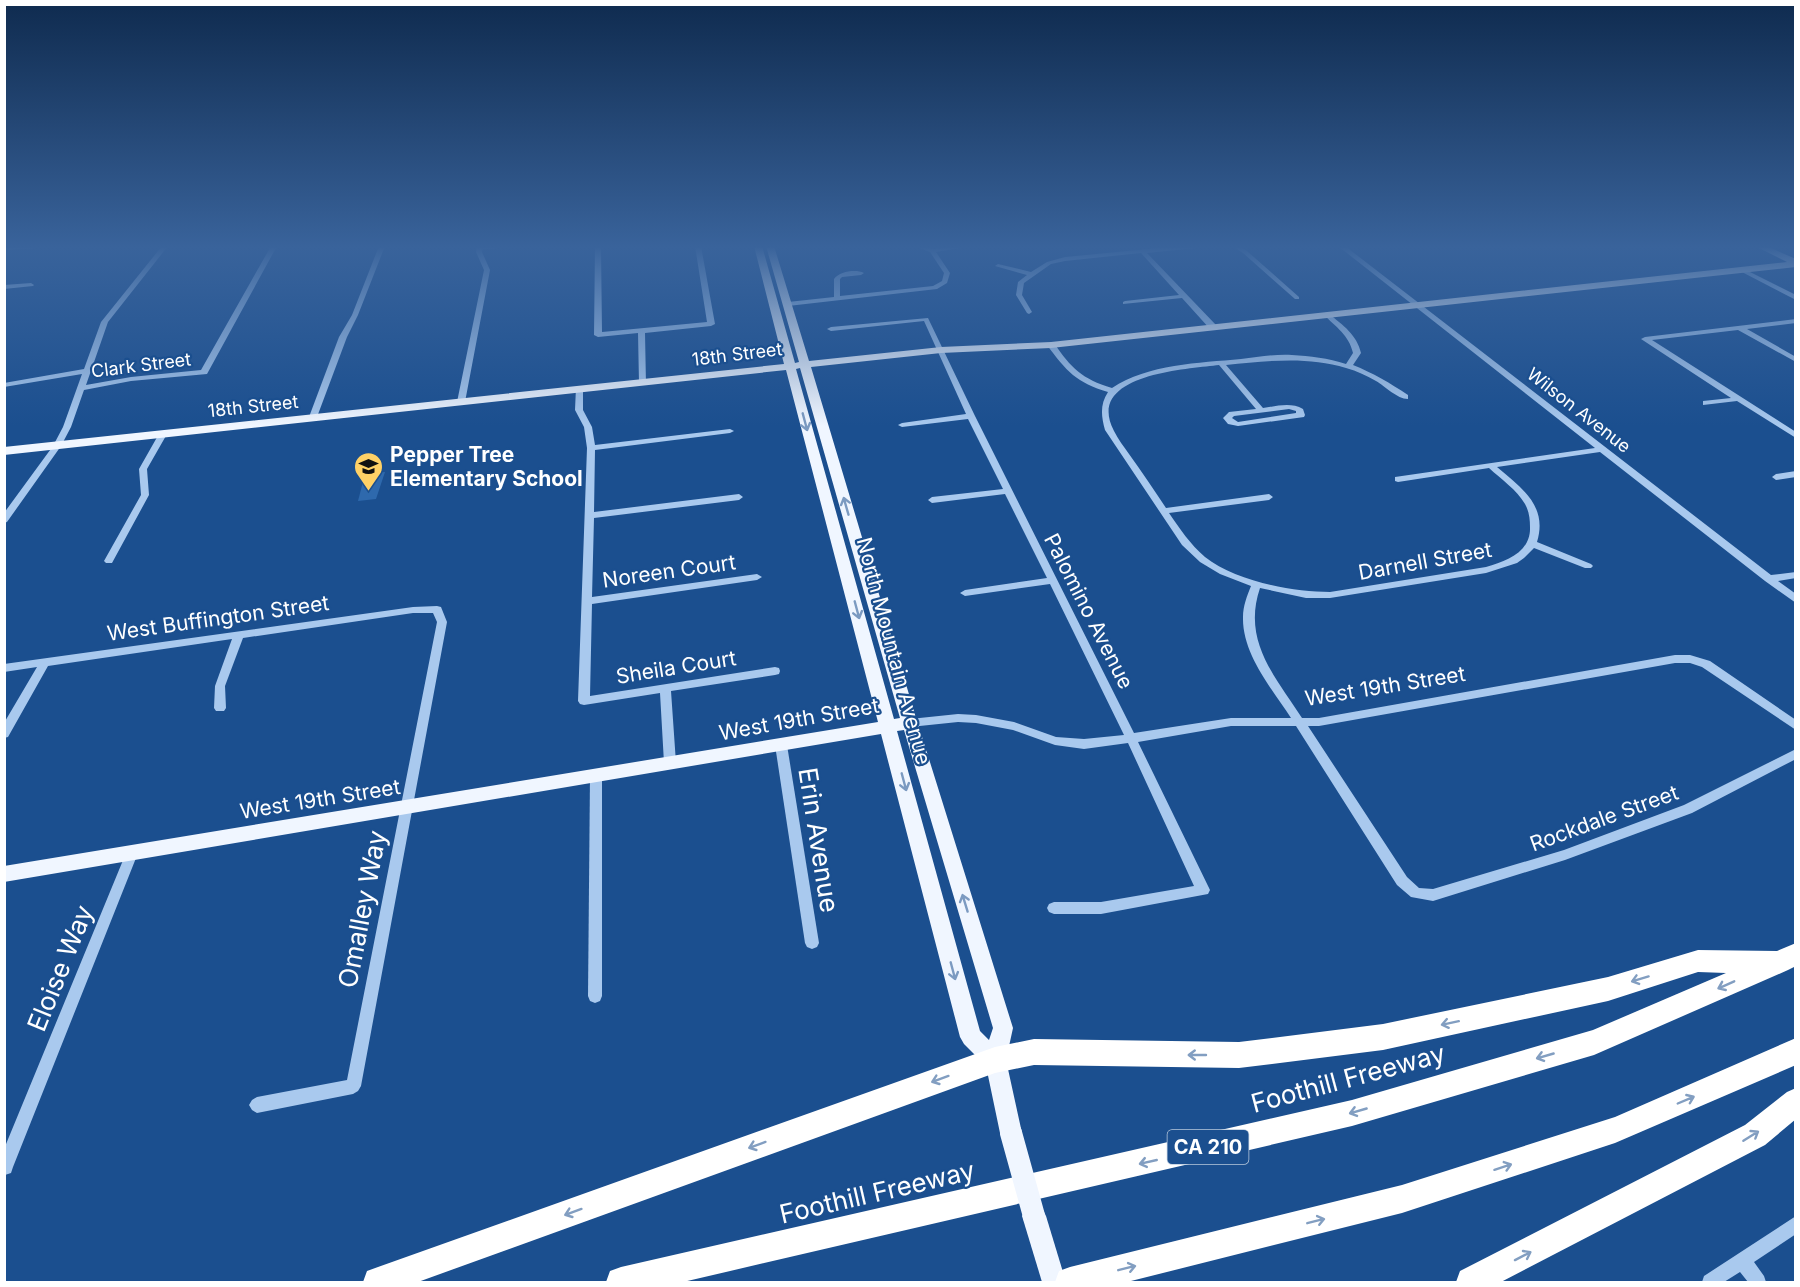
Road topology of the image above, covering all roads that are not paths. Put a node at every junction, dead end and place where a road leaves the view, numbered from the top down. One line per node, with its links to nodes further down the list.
1 (118, 306): 26 (street)
2 (241, 306): 29 (street, Clark Street)
3 (358, 306): 38 (street)
4 (480, 306): 34 (street)
5 (598, 306): 19 (street)
6 (708, 306): 19 (street)
7 (778, 306): 24 (main road, North Mountain Avenue)
8 (788, 306): 24 (main road, North Mountain Avenue)
9 (1024, 306): 13 (street)
10 (1193, 306): 16 (street)
11 (1408, 306): 14 (main road, 18th Street)
12 (1419, 306): 45 (street, Wilson Avenue)
13 (1029, 312)
14 (1327, 315): 16 (main road, 18th Street); 25 (street)
15 (1796, 321): 17 (street)
16 (1213, 327): 20 (main road, 18th Street)
17 (1740, 328): 22 (street); 33 (street)
18 (831, 329): 21 (street, Palomino Avenue)
19 (641, 331): 27 (street)
20 (1051, 345): 21 (main road, 18th Street); 31 (street)
21 (941, 350): 24 (main road, 18th Street); 37 (street, Palomino Avenue)
22 (1796, 360)
23 (1222, 364): 25 (street); 31 (street); 36 (street)
24 (797, 365): 27 (main road, 18th Street); 76 (main road, North Mountain Avenue, one-way to 24); 78 (main road, North Mountain Avenue, one-way to 78)
25 (1349, 365): 32 (street)
26 (87, 371): 28 (street); 29 (street)
27 (643, 383): 30 (main road, 18th Street)
28 (4, 386)
29 (81, 388): 43 (street)
30 (579, 389): 34 (main road, 18th Street); 44 (street)
31 (1113, 391): 55 (street, Darnell Street)
32 (1405, 397)
33 (1738, 399): 35 (street); 42 (street)
34 (461, 402): 38 (main road, 18th Street)
35 (1706, 403)
36 (1260, 409): 36 (street)
37 (971, 416): 39 (street); 51 (street, Palomino Avenue)
38 (313, 417): 41 (main road, 18th Street)
39 (902, 424)
40 (730, 431): 44 (street)
41 (163, 434): 43 (main road, 18th Street); 59 (street)
42 (1796, 436)
43 (57, 446): 46 (main road, 18th Street); 57 (street)
44 (591, 448): 56 (street)
45 (1602, 449): 47 (street); 63 (street, Wilson Avenue)
46 (4, 452)
47 (1490, 465): 50 (street); 58 (street)
48 (1796, 474): 49 (street)
49 (1776, 477)
50 (1398, 479)
51 (1007, 490): 54 (street); 64 (street, Palomino Avenue)
52 (739, 497): 56 (street)
53 (1269, 497): 55 (street)
54 (932, 500)
55 (1164, 511): 65 (street, Darnell Street)
56 (588, 516): 68 (street)
57 (4, 519)
58 (1533, 544): 60 (street); 65 (street, Darnell Street)
59 (110, 561)
60 (1588, 566)
61 (1796, 574): 63 (street)
62 (756, 577): 68 (street, Noreen Court)
63 (1768, 579): 67 (street, Wilson Avenue)
64 (1051, 581): 66 (street); 81 (street, Palomino Avenue)
65 (1256, 584): 77 (street)
66 (965, 593)
67 (1796, 600)
68 (586, 601): 74 (street, Sheila Court)
69 (437, 609): 70 (street, West Buffington Street); 86 (street, Omalley Way)
70 (239, 634): 71 (street, West Buffington Street); 75 (street)
71 (45, 662): 72 (street, West Buffington Street); 80 (street)
72 (4, 668)
73 (774, 671): 74 (street, Sheila Court)
74 (665, 688): 84 (street)
75 (220, 708)
76 (910, 723): 78 (main road, West 19th Street); 81 (street, West 19th Street); 94 (main road, North Mountain Avenue, one-way to 76)
77 (1298, 723): 79 (street, West 19th Street); 81 (street, West 19th Street); 83 (street, Rockdale Street)
78 (889, 726): 82 (main road, West 19th Street); 94 (main road, North Mountain Avenue, one-way to 94)
79 (1796, 726)
80 (4, 734)
81 (1131, 738): 89 (street, Palomino Avenue)
82 (781, 745): 84 (main road, West 19th Street); 90 (street, Erin Avenue)
83 (1796, 753)
84 (670, 764): 85 (main road, West 19th Street)
85 (596, 776): 86 (main road, West 19th Street); 92 (street)
86 (406, 807): 87 (main road, West 19th Street); 96 (street, Omalley Way)
87 (132, 853): 88 (main road, West 19th Street); 97 (street, Eloise Way)
88 (4, 874)
89 (1054, 908)
90 (812, 943)
91 (1788, 958): 94 (highway, one-way to 94); 101 (highway, Foothill Freeway / CA 210, one-way to 101)
92 (595, 996)
93 (1796, 1051): 103 (highway, one-way to 93)
94 (995, 1060): 100 (highway, one-way to 100); 102 (main road, North Mountain Avenue, bridge)
95 (1796, 1101): 104 (highway, one-way to 95)
96 (256, 1105)
97 (5, 1167)
98 (1796, 1224): 99 (street)
99 (1743, 1262): 105 (street); 106 (street)
100 (378, 1282)
101 (621, 1282)
102 (1054, 1282)
103 (1070, 1282)
104 (1471, 1282)
105 (1710, 1282)
106 (1758, 1282)

